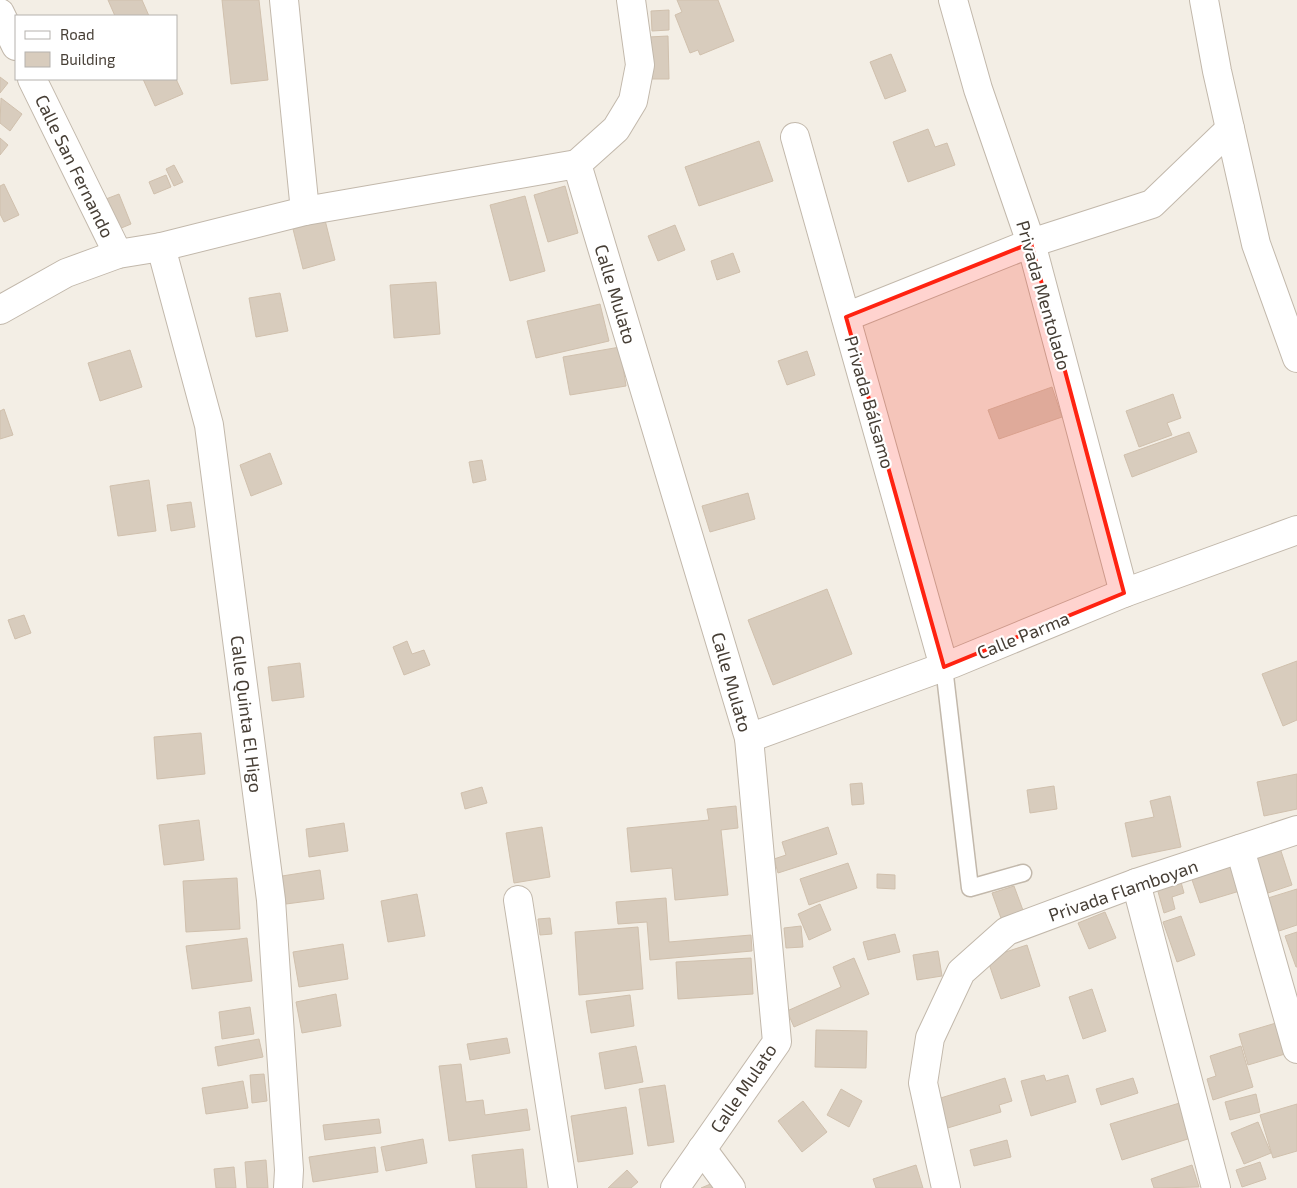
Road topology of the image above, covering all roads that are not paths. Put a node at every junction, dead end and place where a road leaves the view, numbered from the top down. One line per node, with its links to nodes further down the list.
1 (284, 0): 11 (street)
2 (631, 0): 10 (street)
3 (953, 0): 12 (street, Privada Mentolado)
4 (1204, 0): 8 (street)
5 (0, 13): 6 (street)
6 (15, 44)
7 (32, 80): 14 (street, Calle San Fernando)
8 (1230, 130): 12 (street); 17 (street)
9 (795, 137): 16 (street, Privada Bálsamo)
10 (577, 164): 11 (street); 21 (street, Calle Mulato)
11 (305, 211): 13 (street)
12 (1031, 243): 16 (street); 19 (street, Privada Mentolado)
13 (161, 247): 14 (street); 29 (street, Calle Quinta El Higo)
14 (118, 254): 15 (street)
15 (0, 310)
16 (846, 317): 20 (street, Privada Bálsamo)
17 (1297, 358)
18 (1297, 530): 19 (street, Calle Parma)
19 (1124, 593): 20 (street, Calle Parma)
20 (944, 667): 21 (street, Calle Parma); 24 (lane)
21 (749, 738): 28 (street, Calle Mulato)
22 (1297, 830): 23 (street, Privada Flamboyan)
23 (1240, 849): 25 (street, Privada Flamboyan); 27 (street)
24 (1023, 873)
25 (1136, 883): 33 (street, Privada Flamboyan); 34 (street)
26 (518, 900): 30 (street)
27 (1297, 1049)
28 (702, 1149): 31 (street, Calle Mulato); 32 (street)
29 (288, 1188)
30 (563, 1188)
31 (675, 1188)
32 (732, 1188)
33 (946, 1188)
34 (1216, 1188)

